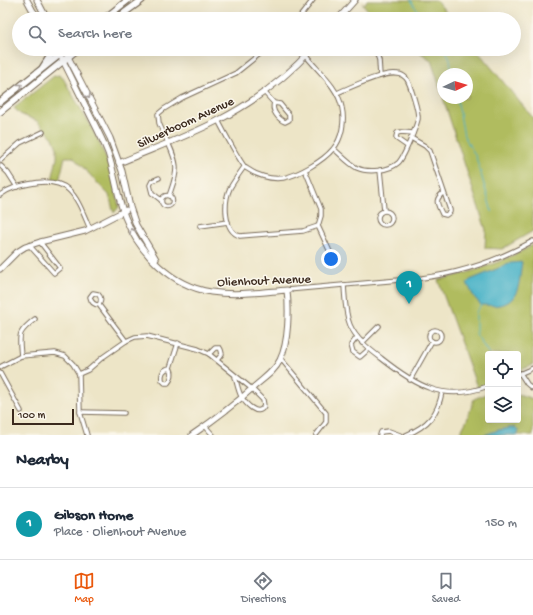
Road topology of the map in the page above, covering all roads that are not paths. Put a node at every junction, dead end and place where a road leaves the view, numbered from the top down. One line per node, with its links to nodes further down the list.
1 (27, 0): 8 (street)
2 (30, 0): 9 (street)
3 (37, 0): 10 (street)
4 (128, 0): 11 (main road)
5 (142, 0): 12 (main road)
6 (313, 0): 13 (street)
7 (351, 1): 14 (street)
8 (33, 12)
9 (37, 12)
10 (44, 12)
11 (113, 12)
12 (126, 12)
13 (304, 12)
14 (343, 12)
15 (50, 56): 24 (main road)
16 (59, 56): 24 (main road)
17 (61, 56): 23 (street)
18 (66, 56): 23 (street)
19 (70, 56): 23 (main road)
20 (257, 56): 35 (street)
21 (306, 56): 26 (street, Silwerboom Avenue); 27 (street)
22 (378, 56): 25 (street)
23 (66, 60): 30 (main road); 38 (street, Olienhout Avenue, one-way to 38); 39 (street, Olienhout Avenue)
24 (41, 70): 28 (main road, one-way to 24)
25 (380, 76): 27 (street); 33 (street)
26 (264, 92): 29 (street); 31 (street, Silwerboom Avenue)
27 (337, 93): 37 (street)
28 (0, 102)
29 (274, 103): 29 (street)
30 (0, 112)
31 (218, 120): 35 (street, Silwerboom Avenue); 44 (street)
32 (43, 132): 41 (street)
33 (413, 133): 34 (street); 36 (street)
34 (411, 138): 36 (street); 51 (street)
35 (168, 143): 40 (street, Silwerboom Avenue); 53 (street)
36 (407, 146): 46 (street)
37 (334, 149): 45 (street); 46 (street)
38 (115, 152): 40 (street); 42 (street, Olienhout Avenue)
39 (108, 154): 42 (street); 50 (street, Olienhout Avenue)
40 (136, 157): 42 (street, Silwerboom Avenue); 48 (street)
41 (1, 159): 43 (street)
42 (119, 163): 48 (street, Olienhout Avenue); 50 (street)
43 (0, 166): 49 (street)
44 (244, 167): 45 (street); 58 (street)
45 (305, 170): 60 (street)
46 (380, 170): 56 (street)
47 (159, 178): 54 (street)
48 (125, 183): 55 (street, Olienhout Avenue)
49 (17, 187): 52 (street); 61 (street)
50 (118, 191): 57 (street, Olienhout Avenue)
51 (444, 192): 51 (street)
52 (0, 195)
53 (169, 196): 54 (street); 54 (street)
54 (161, 200)
55 (130, 207): 57 (street); 67 (street, Olienhout Avenue)
56 (384, 210): 56 (street)
57 (123, 211): 61 (street); 67 (street, Olienhout Avenue, one-way to 57)
58 (228, 222): 59 (street); 60 (street)
59 (200, 226)
60 (318, 226): 65 (street)
61 (90, 228): 63 (street)
62 (533, 241): 68 (street, Olienhout Avenue)
63 (40, 242): 64 (street); 64 (street)
64 (29, 245): 66 (street)
65 (331, 254)
66 (0, 269)
67 (163, 269): 69 (street, Olienhout Avenue)
68 (344, 285): 69 (street, Olienhout Avenue); 73 (street)
69 (287, 290): 81 (street)
70 (99, 304): 74 (street)
71 (35, 319): 80 (street)
72 (379, 326): 77 (street)
73 (357, 338): 77 (street); 78 (street)
74 (126, 341): 76 (street); 88 (street)
75 (432, 342): 91 (street)
76 (178, 343): 79 (street); 84 (street)
77 (362, 343): 78 (street)
78 (369, 349): 91 (street)
79 (209, 354): 82 (street); 82 (street)
80 (21, 356): 83 (street); 88 (street)
81 (281, 359): 93 (street); 105 (street)
82 (217, 360): 90 (street)
83 (0, 367)
84 (170, 368)
85 (533, 368): 87 (street)
86 (0, 373): 97 (street)
87 (521, 373)
88 (79, 374): 98 (street)
89 (521, 376): 94 (street)
90 (235, 377): 93 (street); 96 (street)
91 (410, 380): 95 (street)
92 (485, 387): 95 (street)
93 (252, 389): 96 (street); 96 (street)
94 (533, 389)
95 (442, 392): 101 (street)
96 (242, 398): 100 (street)
97 (21, 411)
98 (80, 412): 99 (street); 102 (street)
99 (124, 413)
100 (205, 426): 103 (street); 104 (street)
101 (416, 433): 108 (street)
102 (86, 435)
103 (192, 435)
104 (213, 435)
105 (316, 435)
106 (380, 435): 107 (street)
107 (400, 435)
108 (406, 435)

